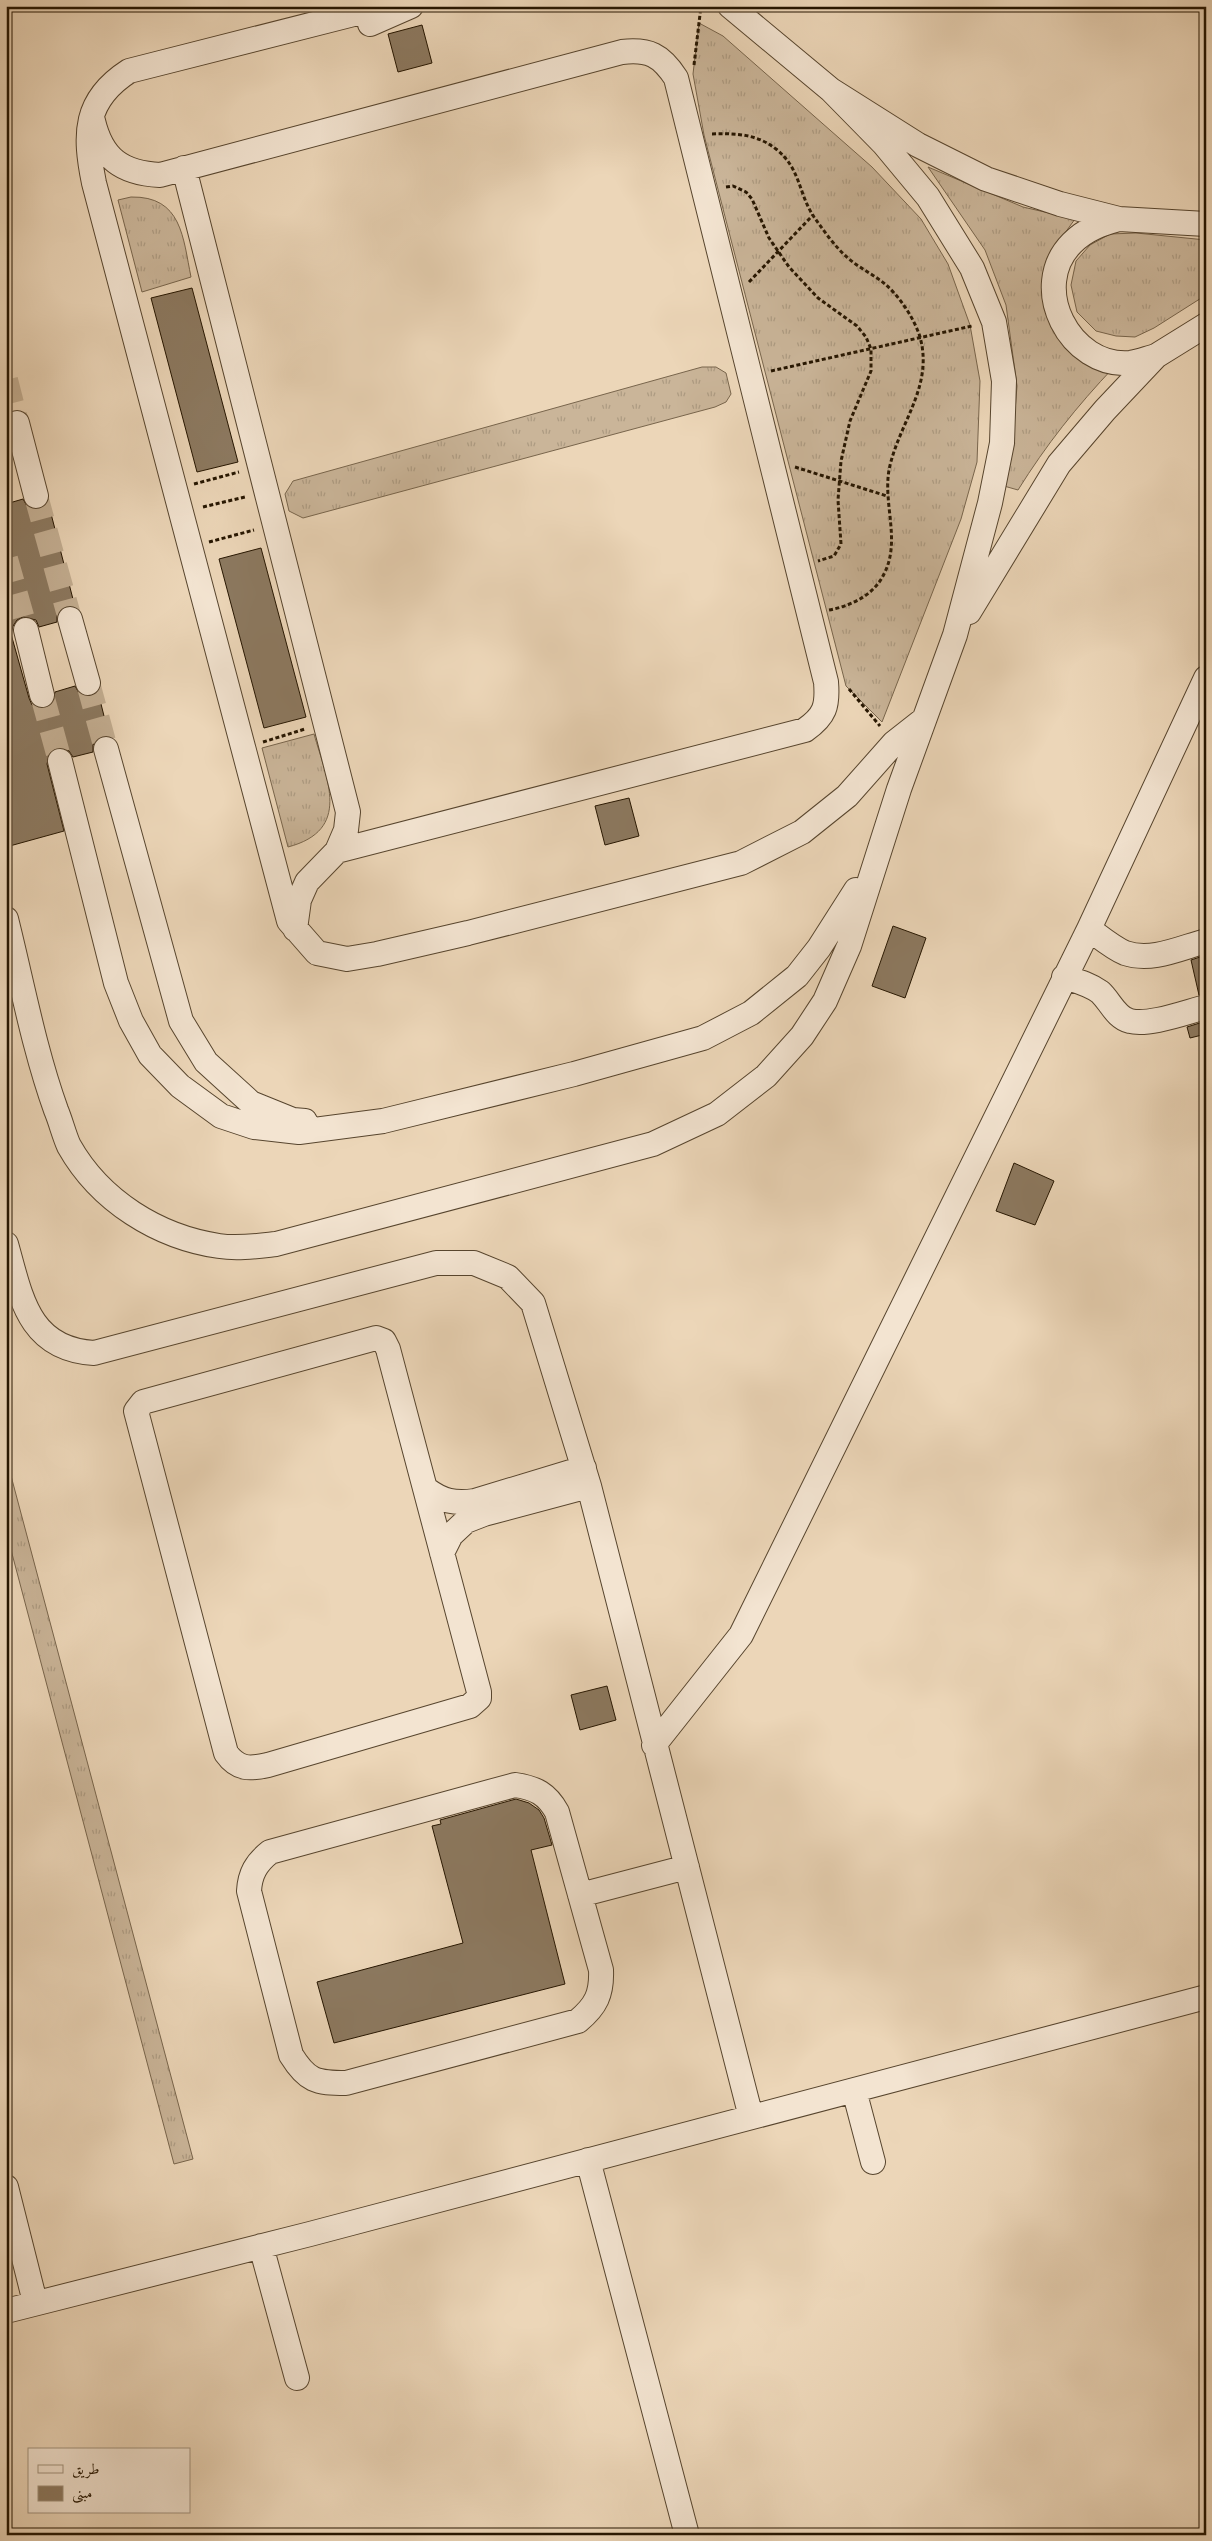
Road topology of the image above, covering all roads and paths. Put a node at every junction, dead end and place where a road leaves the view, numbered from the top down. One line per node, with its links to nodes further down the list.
1 (325, 6): 8 (lane)
2 (384, 6): 8 (lane)
3 (411, 6): 8 (lane)
4 (700, 6): 9 (path)
5 (712, 6): 7 (lane)
6 (730, 6): 7 (lane)
7 (762, 34): 10 (lane)
8 (211, 51): 11 (lane)
9 (694, 74)
10 (831, 90): 16 (lane); 20 (lane)
11 (91, 115): 13 (lane); 30 (lane)
12 (704, 135): 15 (path)
13 (184, 168): 28 (lane); 52 (lane)
14 (718, 189): 18 (path)
15 (813, 216): 18 (path); 22 (path)
16 (1119, 219): 17 (lane); 24 (lane)
17 (1204, 223)
18 (778, 252): 19 (path); 23 (path)
19 (743, 288)
20 (994, 322): 22 (path); 41 (lane)
21 (1206, 324): 24 (lane)
22 (920, 337): 23 (path); 33 (path)
23 (871, 348): 25 (path); 29 (path)
24 (1156, 356): 41 (lane)
25 (766, 373)
26 (17, 423): 32 (lane)
27 (790, 465): 29 (path)
28 (261, 466): 30 (path); 31 (lane)
29 (838, 480): 33 (path); 37 (path)
30 (174, 489): 34 (lane)
31 (268, 491): 34 (path); 35 (lane)
32 (36, 496)
33 (887, 496): 38 (path)
34 (180, 513): 36 (lane)
35 (276, 524): 36 (path); 47 (lane)
36 (190, 548): 49 (lane)
37 (815, 561)
38 (827, 610)
39 (70, 619): 44 (lane)
40 (26, 630): 45 (lane)
41 (955, 635): 46 (lane)
42 (1206, 678): 55 (lane)
43 (843, 682): 48 (path)
44 (88, 683)
45 (42, 695)
46 (922, 721): 48 (lane); 53 (lane)
47 (327, 723): 49 (path); 52 (lane)
48 (894, 743): 56 (lane)
49 (243, 748): 56 (lane)
50 (106, 749): 60 (lane)
51 (60, 761): 60 (lane)
52 (337, 851): 56 (lane)
53 (878, 853): 54 (lane); 60 (lane)
54 (6, 919)
55 (1089, 929): 57 (lane); 58 (lane)
56 (295, 931)
57 (1206, 941)
58 (1064, 977): 59 (lane); 65 (lane)
59 (1206, 1007)
60 (383, 1121)
61 (6, 1244): 62 (lane)
62 (586, 1477): 63 (lane); 64 (lane); 65 (lane)
63 (426, 1489): 64 (lane); 64 (lane)
64 (442, 1553)
65 (654, 1745): 66 (lane)
66 (687, 1867): 67 (lane); 70 (lane)
67 (580, 1895): 67 (lane)
68 (1206, 1997): 69 (lane)
69 (854, 2090): 70 (lane); 72 (lane)
70 (751, 2117): 71 (lane)
71 (588, 2160): 74 (lane); 78 (lane)
72 (873, 2162)
73 (6, 2187): 75 (lane)
74 (262, 2246): 75 (lane); 77 (lane)
75 (35, 2302): 76 (lane)
76 (6, 2311)
77 (297, 2378)
78 (687, 2535)

